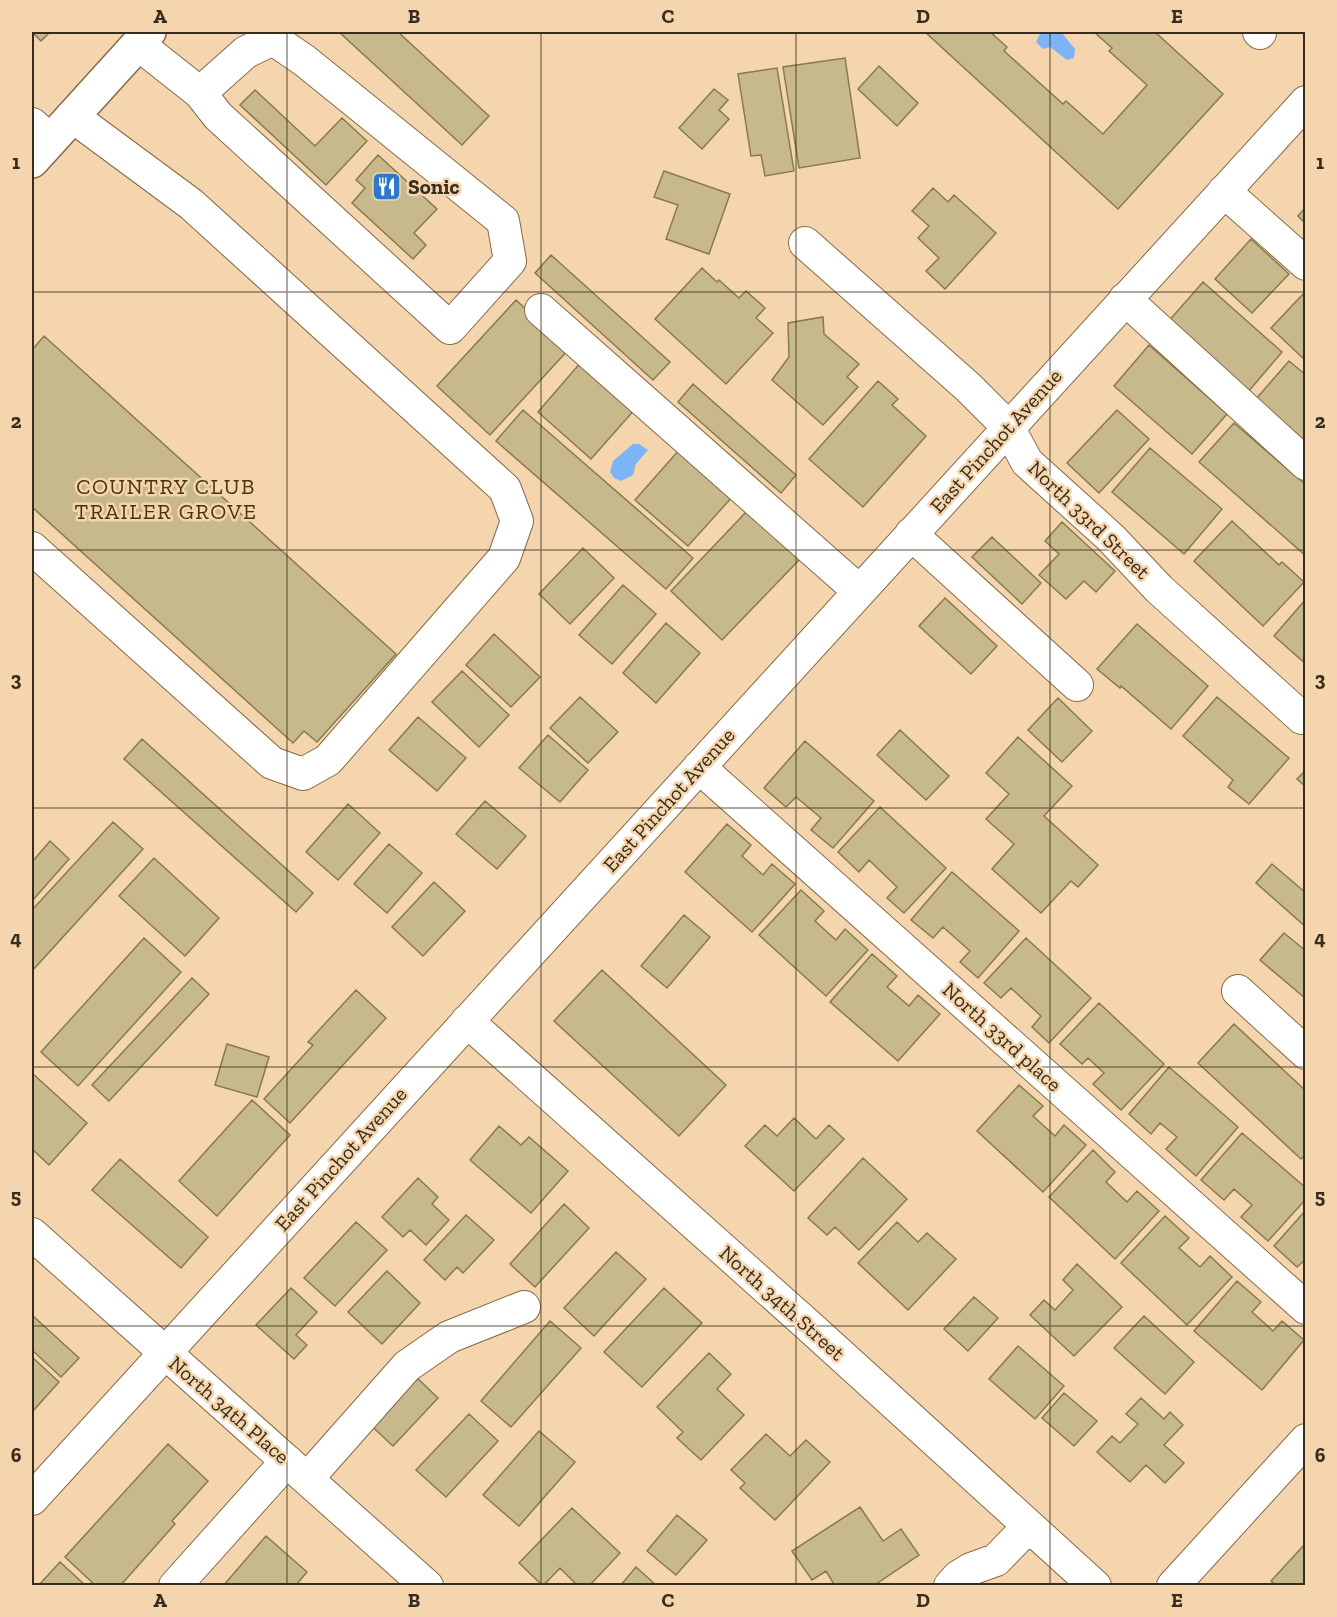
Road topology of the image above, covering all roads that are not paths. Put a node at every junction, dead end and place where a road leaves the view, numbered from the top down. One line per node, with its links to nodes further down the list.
1 (143, 38): 2 (street); 4 (main road)
2 (200, 93): 2 (street)
3 (1305, 102): 6 (street, East Pinchot Avenue)
4 (72, 116): 5 (main road); 14 (street)
5 (38, 141)
6 (1224, 191): 8 (street); 9 (street, East Pinchot Avenue)
7 (805, 243): 11 (street, North 33rd Street)
8 (1305, 264)
9 (1125, 299): 11 (street, East Pinchot Avenue); 12 (street)
10 (541, 310): 15 (street)
11 (1008, 428): 13 (street, East Pinchot Avenue); 17 (street, North 33rd Street)
12 (1305, 464)
13 (911, 534): 15 (street, East Pinchot Avenue); 16 (street)
14 (32, 548)
15 (859, 591): 18 (street, East Pinchot Avenue)
16 (1077, 685)
17 (1302, 718)
18 (699, 767): 20 (street, East Pinchot Avenue); 24 (street, North 33rd place)
19 (1238, 991): 21 (street)
20 (467, 1021): 25 (street, East Pinchot Avenue); 29 (street, North 34th Street)
21 (1305, 1053)
22 (32, 1234): 25 (street, North 34th Place)
23 (524, 1307): 27 (street)
24 (1305, 1308)
25 (165, 1353): 27 (street, North 34th Place); 28 (street, East Pinchot Avenue)
26 (1305, 1440): 34 (street)
27 (297, 1470): 30 (street); 31 (street, North 34th Place)
28 (32, 1499)
29 (1029, 1526): 32 (street); 33 (street, North 34th Street)
30 (175, 1586)
31 (427, 1586)
32 (950, 1586)
33 (1095, 1586)
34 (1173, 1586)

